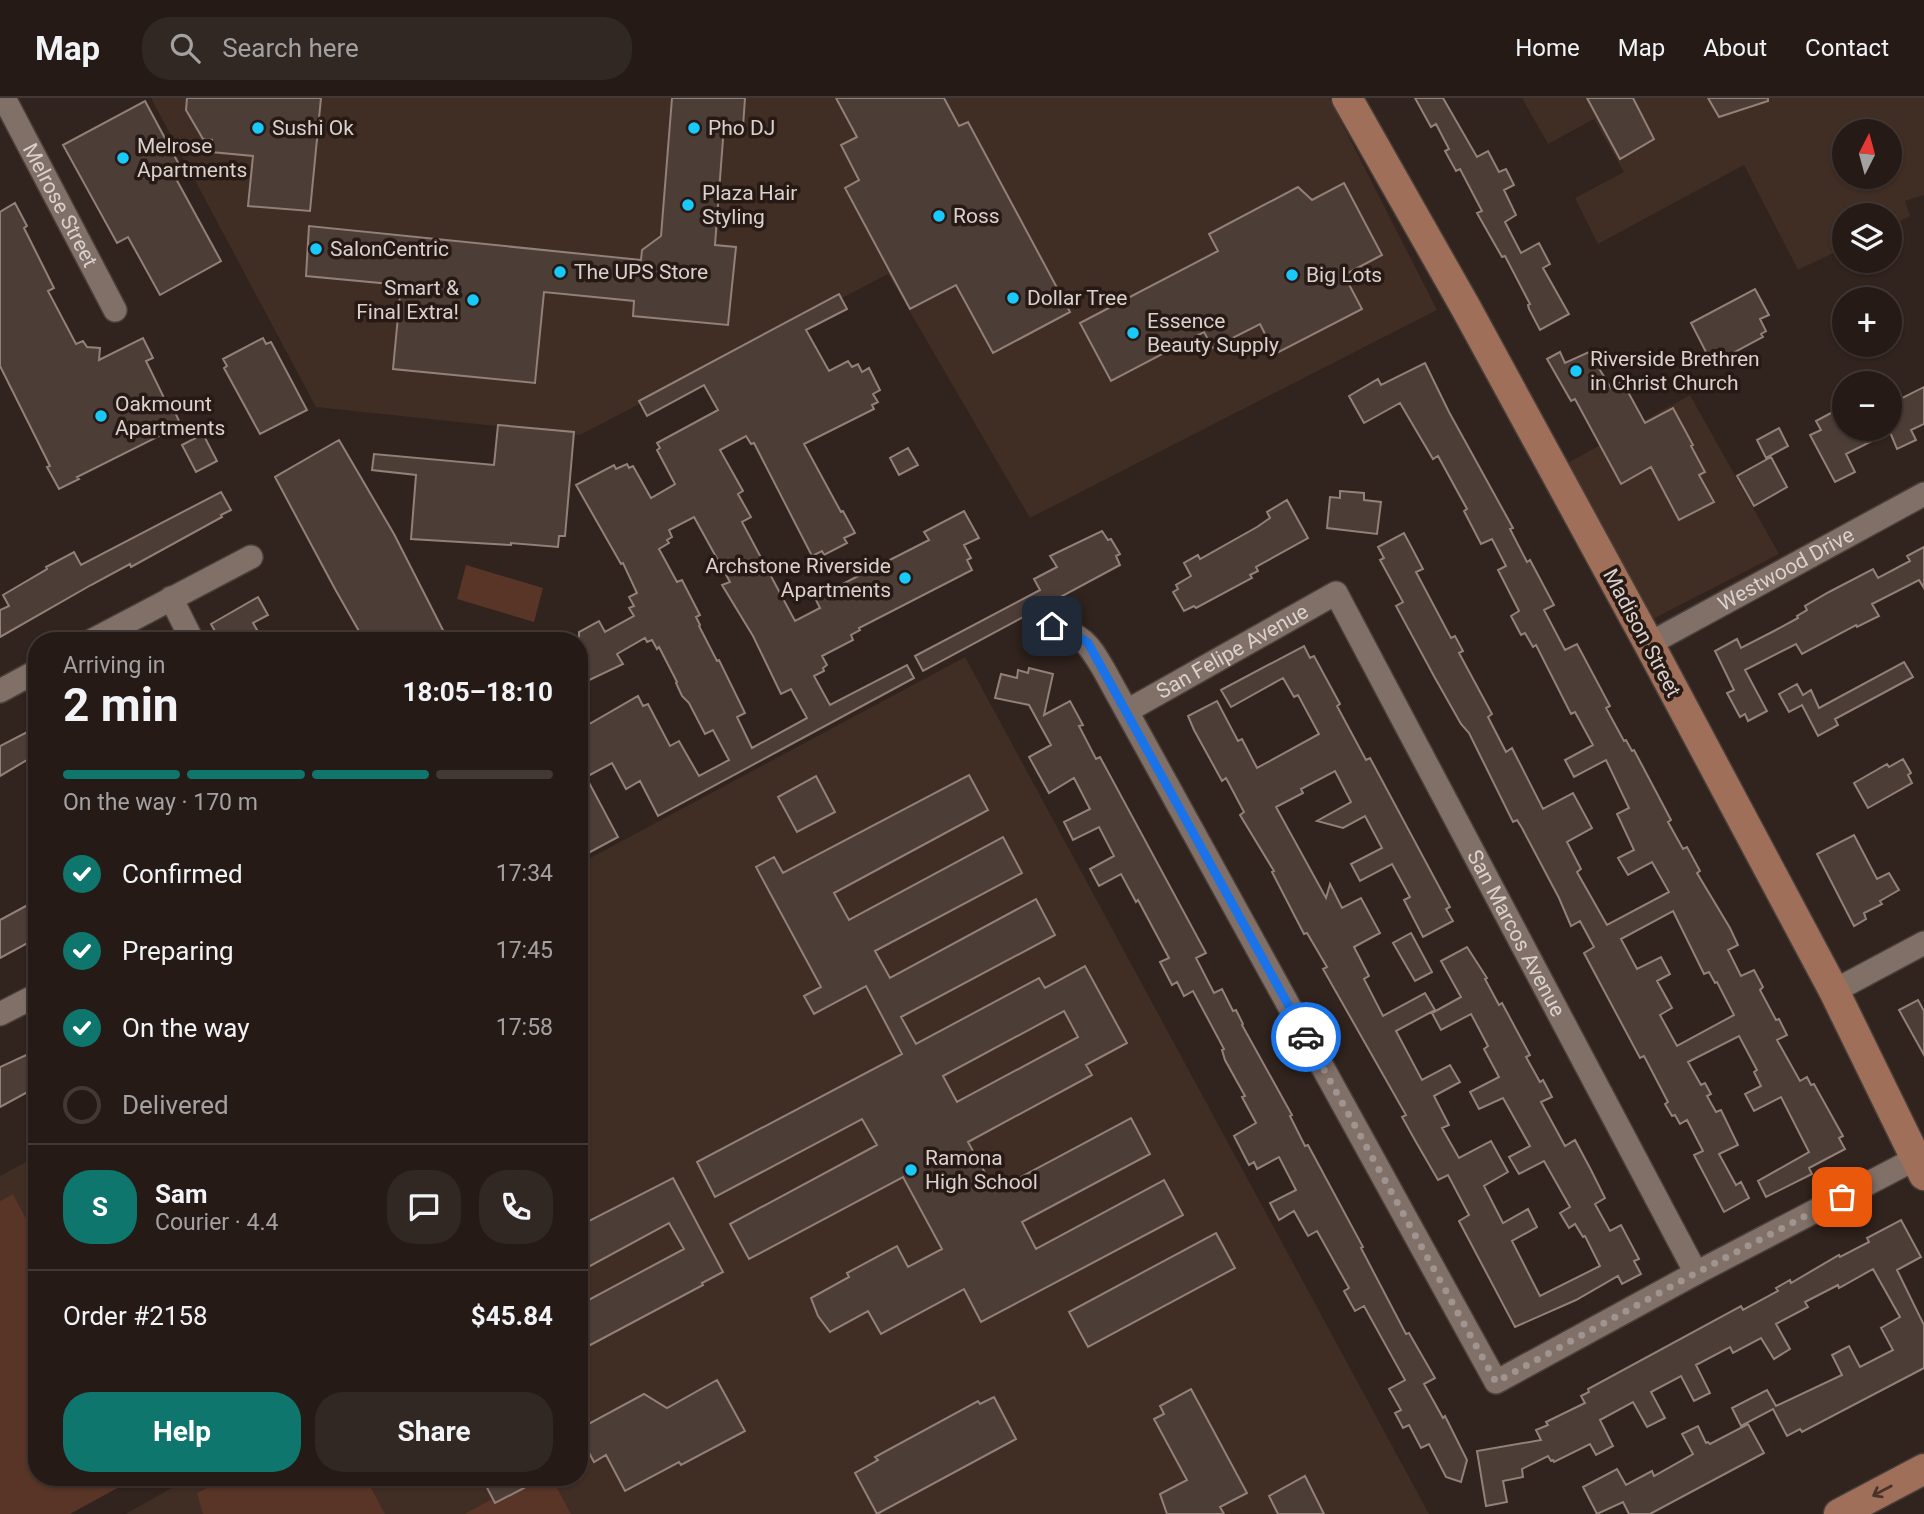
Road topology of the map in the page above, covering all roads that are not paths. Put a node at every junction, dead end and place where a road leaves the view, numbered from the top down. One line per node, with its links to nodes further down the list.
1 (5, 98): 3 (street, Melrose Street)
2 (1347, 98): 11 (main road, Madison Street)
3 (115, 310)
4 (1924, 494): 11 (street, Westwood Drive)
5 (251, 557): 7 (street)
6 (1336, 593): 14 (street, San Felipe Avenue); 20 (street, San Marcos Avenue)
7 (171, 598): 9 (street); 10 (street)
8 (1052, 626): 14 (street)
9 (108, 632)
10 (188, 632)
11 (1649, 644): 16 (main road, Madison Street)
12 (28, 676): 13 (street)
13 (0, 691)
14 (1127, 711): 20 (street)
15 (1924, 943): 16 (street)
16 (1834, 991): 19 (main road, Madison Street)
17 (28, 1000): 18 (street)
18 (0, 1014)
19 (1920, 1167): 20 (street)
20 (1696, 1273)
21 (1924, 1469): 22 (main road, one-way to 22)
22 (1839, 1514)

